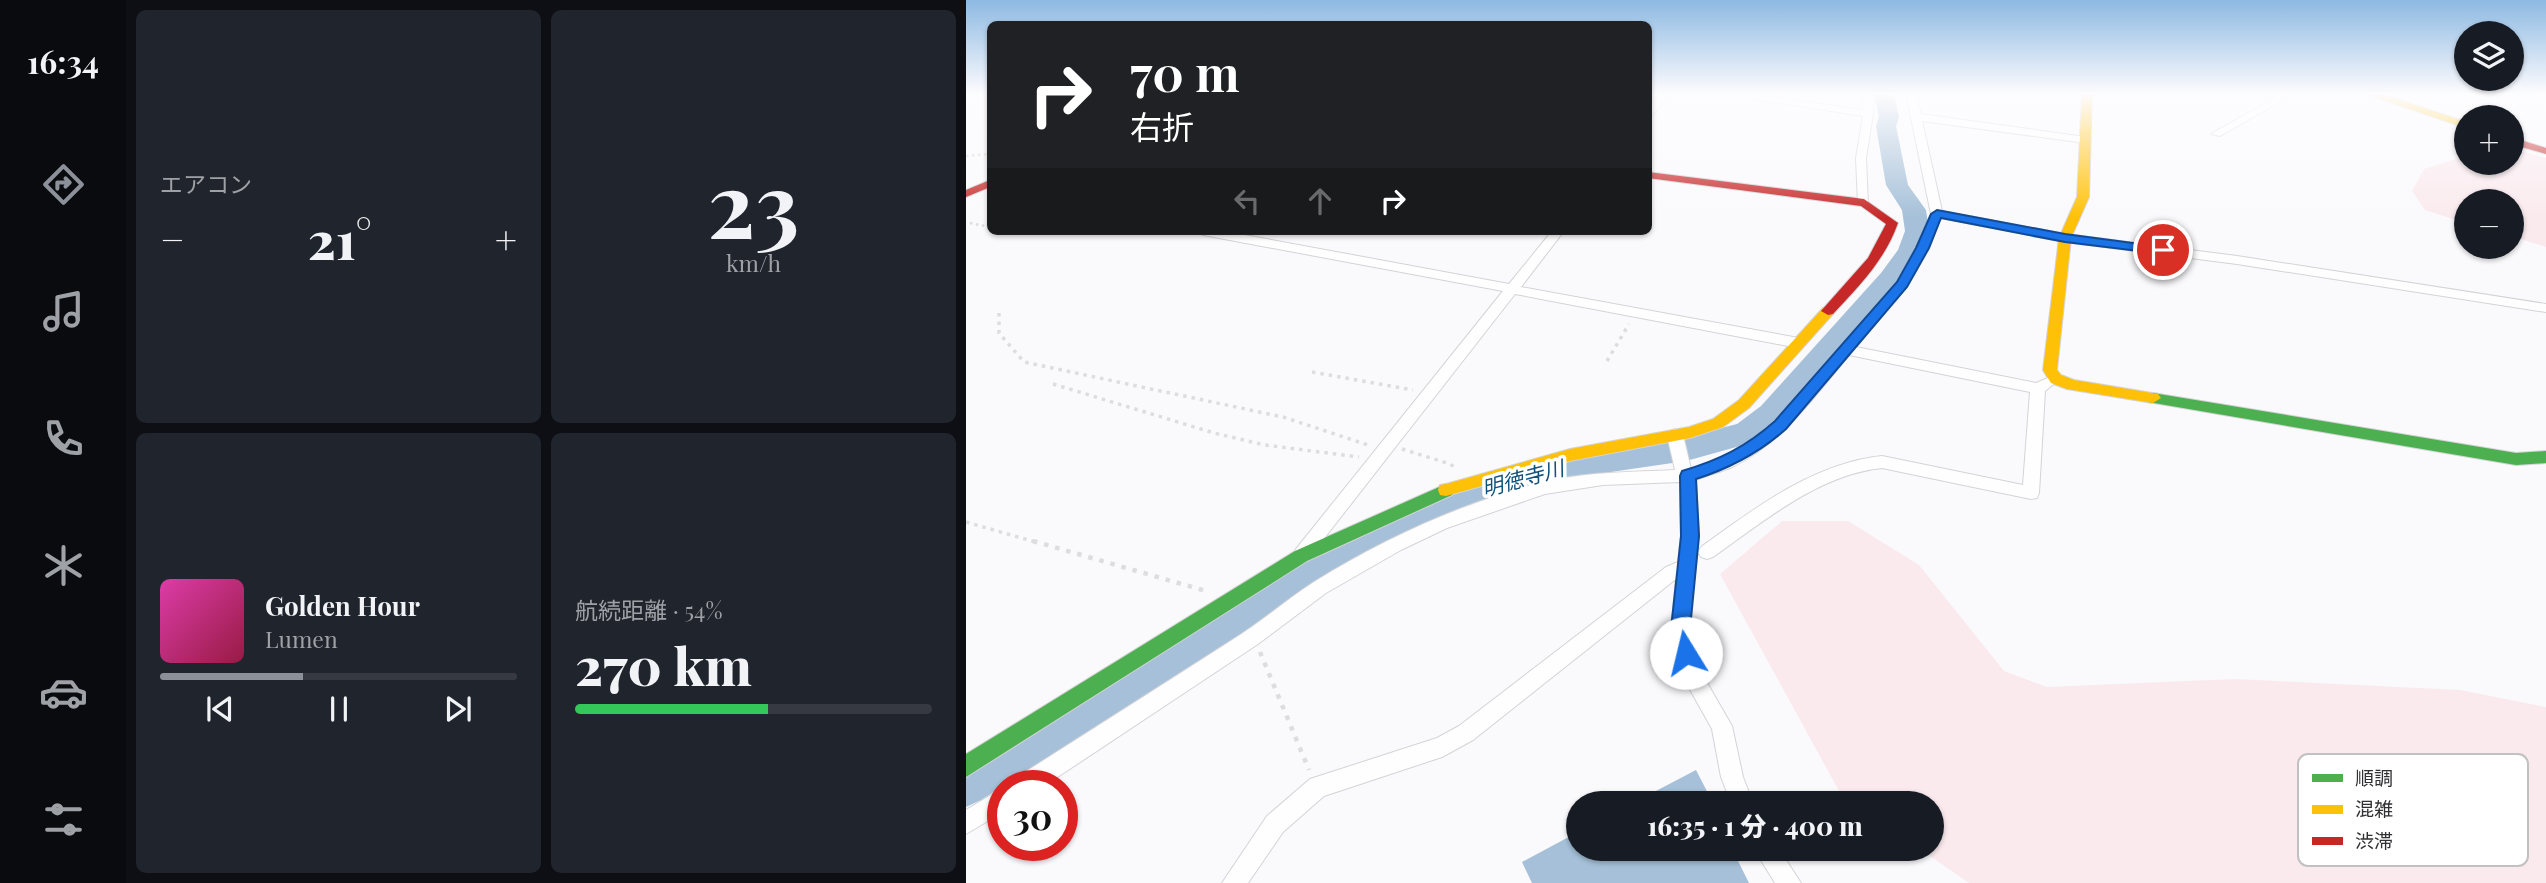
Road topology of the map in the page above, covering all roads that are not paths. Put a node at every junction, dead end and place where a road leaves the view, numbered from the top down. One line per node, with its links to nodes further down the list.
1 (1865, 135): 11 (street)
2 (1921, 135): 12 (street)
3 (2050, 135): 5 (street)
4 (2085, 135): 5 (street)
5 (2085, 140): 15 (street)
6 (2524, 144): 7 (street)
7 (2546, 151)
8 (1652, 175): 11 (street)
9 (987, 184): 10 (street)
10 (966, 194)
11 (1864, 203): 18 (street)
12 (1937, 214): 15 (street); 19 (street)
13 (1224, 235): 16 (street)
14 (1555, 235): 16 (street)
15 (2065, 238): 17 (street); 20 (street)
16 (1513, 289): 18 (street); 26 (street)
17 (2546, 308)
18 (1799, 343): 22 (street)
19 (1845, 350): 21 (street); 24 (street)
20 (2056, 379): 21 (street); 23 (street)
21 (2038, 388): 25 (street)
22 (1675, 438): 24 (street); 26 (street)
23 (2546, 457)
24 (1684, 473): 27 (street); 29 (street)
25 (1707, 552)
26 (1301, 556): 28 (street)
27 (1686, 567): 30 (street); 34 (street)
28 (966, 766)
29 (1049, 770)
30 (1737, 791)
31 (987, 809): 32 (street)
32 (966, 823)
33 (1773, 861): 35 (street)
34 (1234, 883)
35 (1789, 883)

